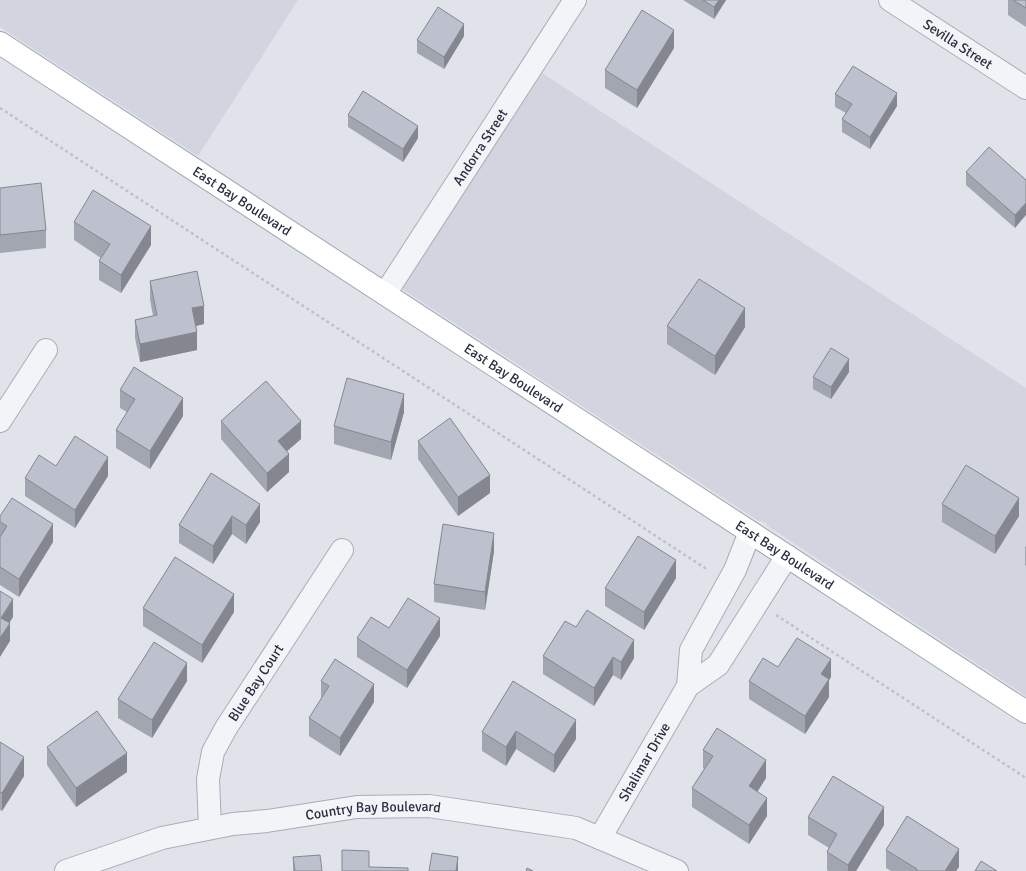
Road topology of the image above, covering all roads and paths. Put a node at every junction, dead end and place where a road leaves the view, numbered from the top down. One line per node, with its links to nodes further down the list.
1 (574, 0): 6 (street, Andorra Street)
2 (890, 0): 4 (street, Sevilla Street)
3 (0, 43): 6 (main road, East Bay Boulevard)
4 (1026, 88)
5 (0, 108): 12 (path)
6 (385, 294): 9 (main road, East Bay Boulevard)
7 (46, 350): 8 (street)
8 (0, 421)
9 (750, 532): 11 (main road, East Bay Boulevard); 12 (street, Shalimar Drive)
10 (342, 550): 17 (street, Blue Bay Court)
11 (787, 556): 13 (street, Shalimar Drive); 15 (main road, East Bay Boulevard)
12 (728, 584): 14 (street, Shalimar Drive)
13 (757, 602): 14 (street, Shalimar Drive); 16 (path)
14 (688, 686): 18 (street, Shalimar Drive)
15 (1026, 712)
16 (1026, 778)
17 (210, 828): 18 (street, Country Bay Boulevard); 19 (street, Country Bay Boulevard)
18 (600, 838): 20 (street, Country Bay Boulevard)
19 (66, 871)
20 (677, 871)

